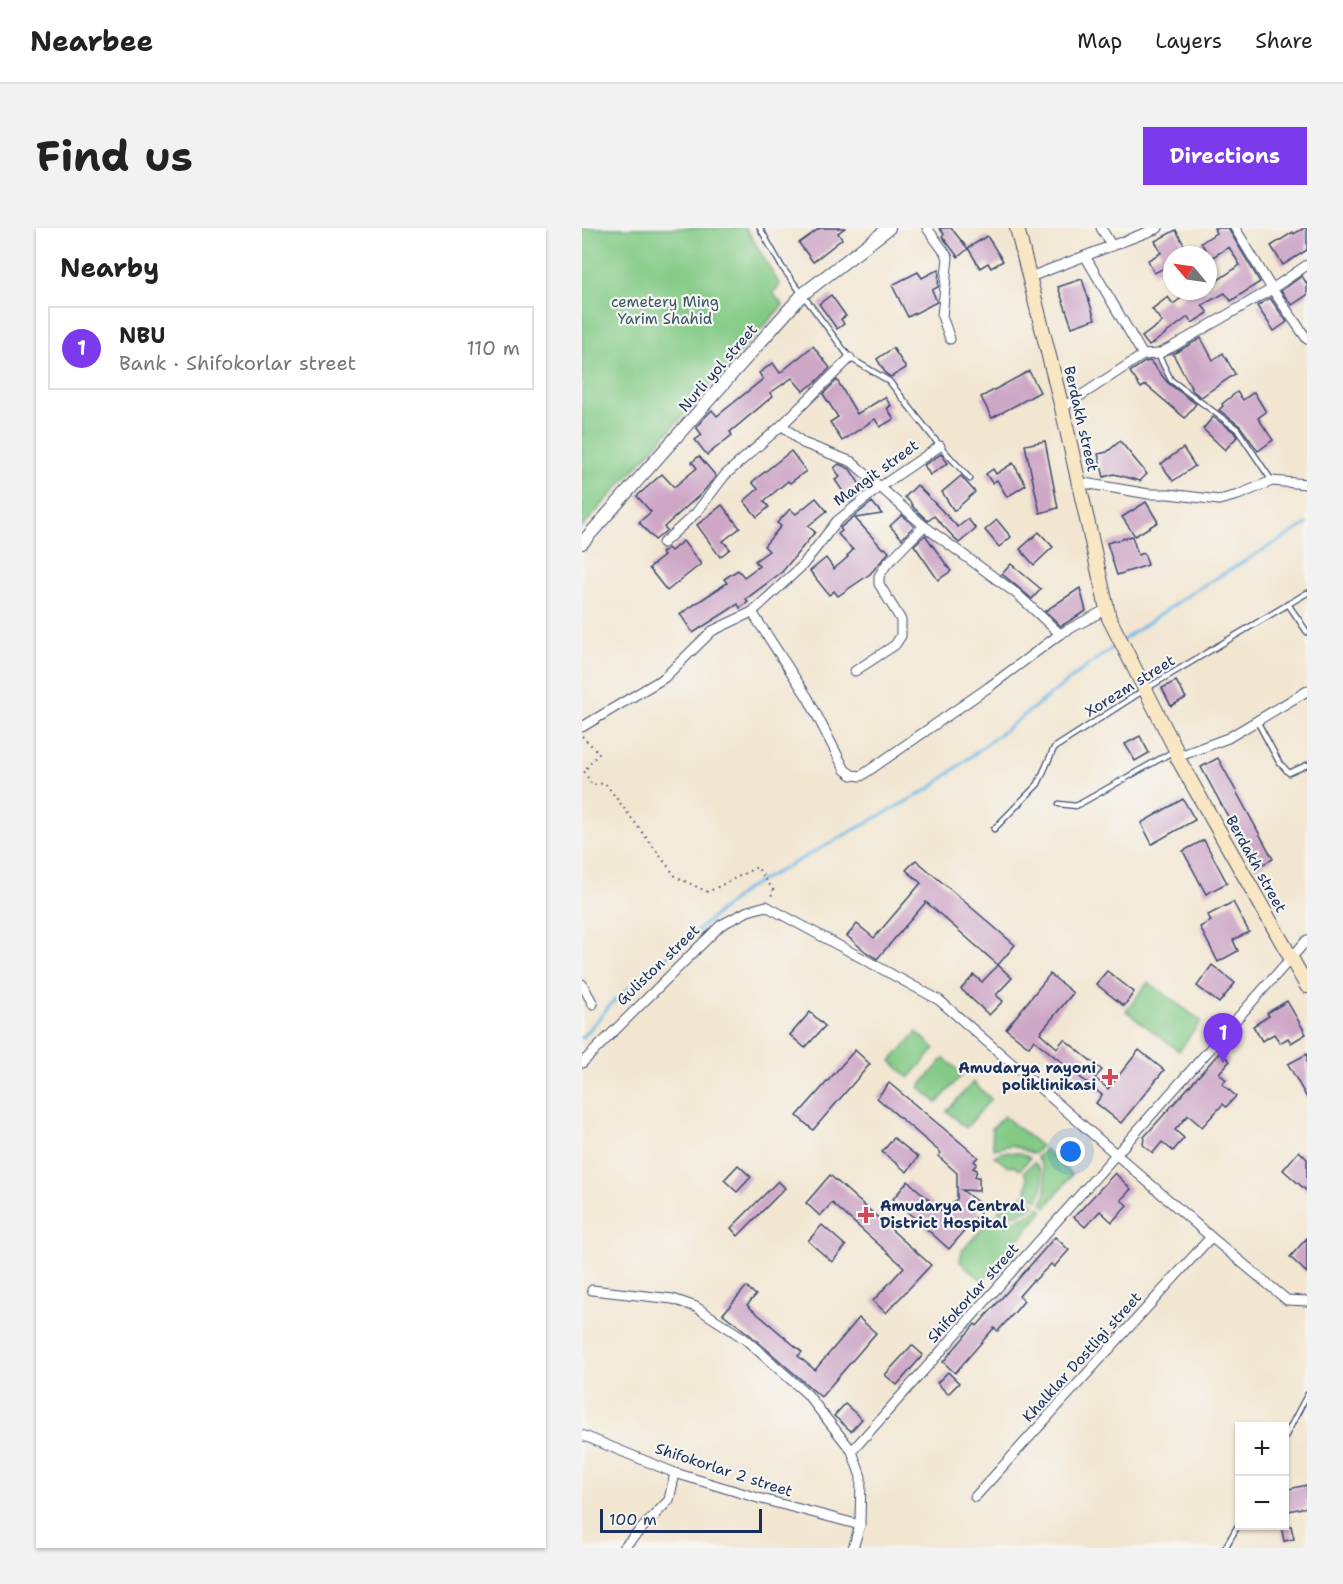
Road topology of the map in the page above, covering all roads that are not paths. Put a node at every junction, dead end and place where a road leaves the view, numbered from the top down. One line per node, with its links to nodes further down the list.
1 (760, 228): 13 (lane)
2 (890, 228): 13 (street, Nurli yol street)
3 (927, 228): 14 (street)
4 (1017, 228): 11 (main road, Berdakh street)
5 (1101, 228): 8 (street)
6 (1158, 228): 8 (street)
7 (1235, 228): 12 (street)
8 (1112, 246): 9 (street)
9 (1085, 256): 11 (street); 17 (street)
10 (1307, 266): 12 (street)
11 (1030, 277): 19 (main road, Berdakh street)
12 (1272, 289): 15 (street); 16 (street)
13 (803, 294): 18 (lane); 28 (street, Nurli yol street)
14 (951, 339)
15 (1307, 339)
16 (1158, 354): 17 (street); 23 (lane)
17 (1143, 356): 19 (street)
18 (850, 358): 20 (street); 21 (lane)
19 (1062, 408): 24 (main road, Berdakh street)
20 (782, 425): 26 (street); 29 (street)
21 (940, 446): 22 (lane); 26 (street, Mangit street)
22 (970, 479)
23 (1272, 481): 24 (street); 25 (street)
24 (1078, 482): 33 (main road, Berdakh street)
25 (1307, 484)
26 (880, 487): 27 (street); 32 (street, Mangit street)
27 (924, 526): 35 (street); 36 (street)
28 (582, 543)
29 (663, 543)
30 (1307, 593): 31 (lane, Xorezm street)
31 (1288, 604): 34 (lane); 37 (lane, Xorezm street)
32 (752, 612): 35 (street); 40 (street, Mangit street)
33 (1108, 614): 35 (street); 37 (main road, Berdakh street)
34 (1307, 632)
35 (1060, 634)
36 (855, 671)
37 (1144, 690): 41 (main road, Berdakh street); 44 (lane, Xorezm street)
38 (1307, 691): 39 (street)
39 (1257, 721): 41 (street); 42 (lane)
40 (582, 727)
41 (1177, 754): 43 (lane); 46 (main road, Berdakh street)
42 (1307, 765)
43 (1059, 804)
44 (994, 829)
45 (1307, 940): 46 (street, Shifokorlar street)
46 (1290, 957): 48 (main road, Berdakh street); 51 (street, Shifokorlar street)
47 (582, 984): 49 (street)
48 (1307, 986)
49 (593, 1004)
50 (582, 1063): 51 (street, Guliston street)
51 (1116, 1154): 52 (street); 58 (street, Shifokorlar street)
52 (1211, 1238): 54 (street); 60 (street, Khalklar Dostligi street)
53 (592, 1290): 58 (street)
54 (1307, 1301)
55 (1307, 1395): 56 (lane)
56 (1289, 1429)
57 (582, 1435): 59 (street, Shifokorlar 2 street)
58 (852, 1451): 61 (street)
59 (675, 1473): 61 (street, Shifokorlar 2 street); 63 (street)
60 (975, 1497)
61 (860, 1525): 64 (street)
62 (1235, 1529): 65 (lane)
63 (623, 1548)
64 (853, 1548)
65 (1225, 1548)

